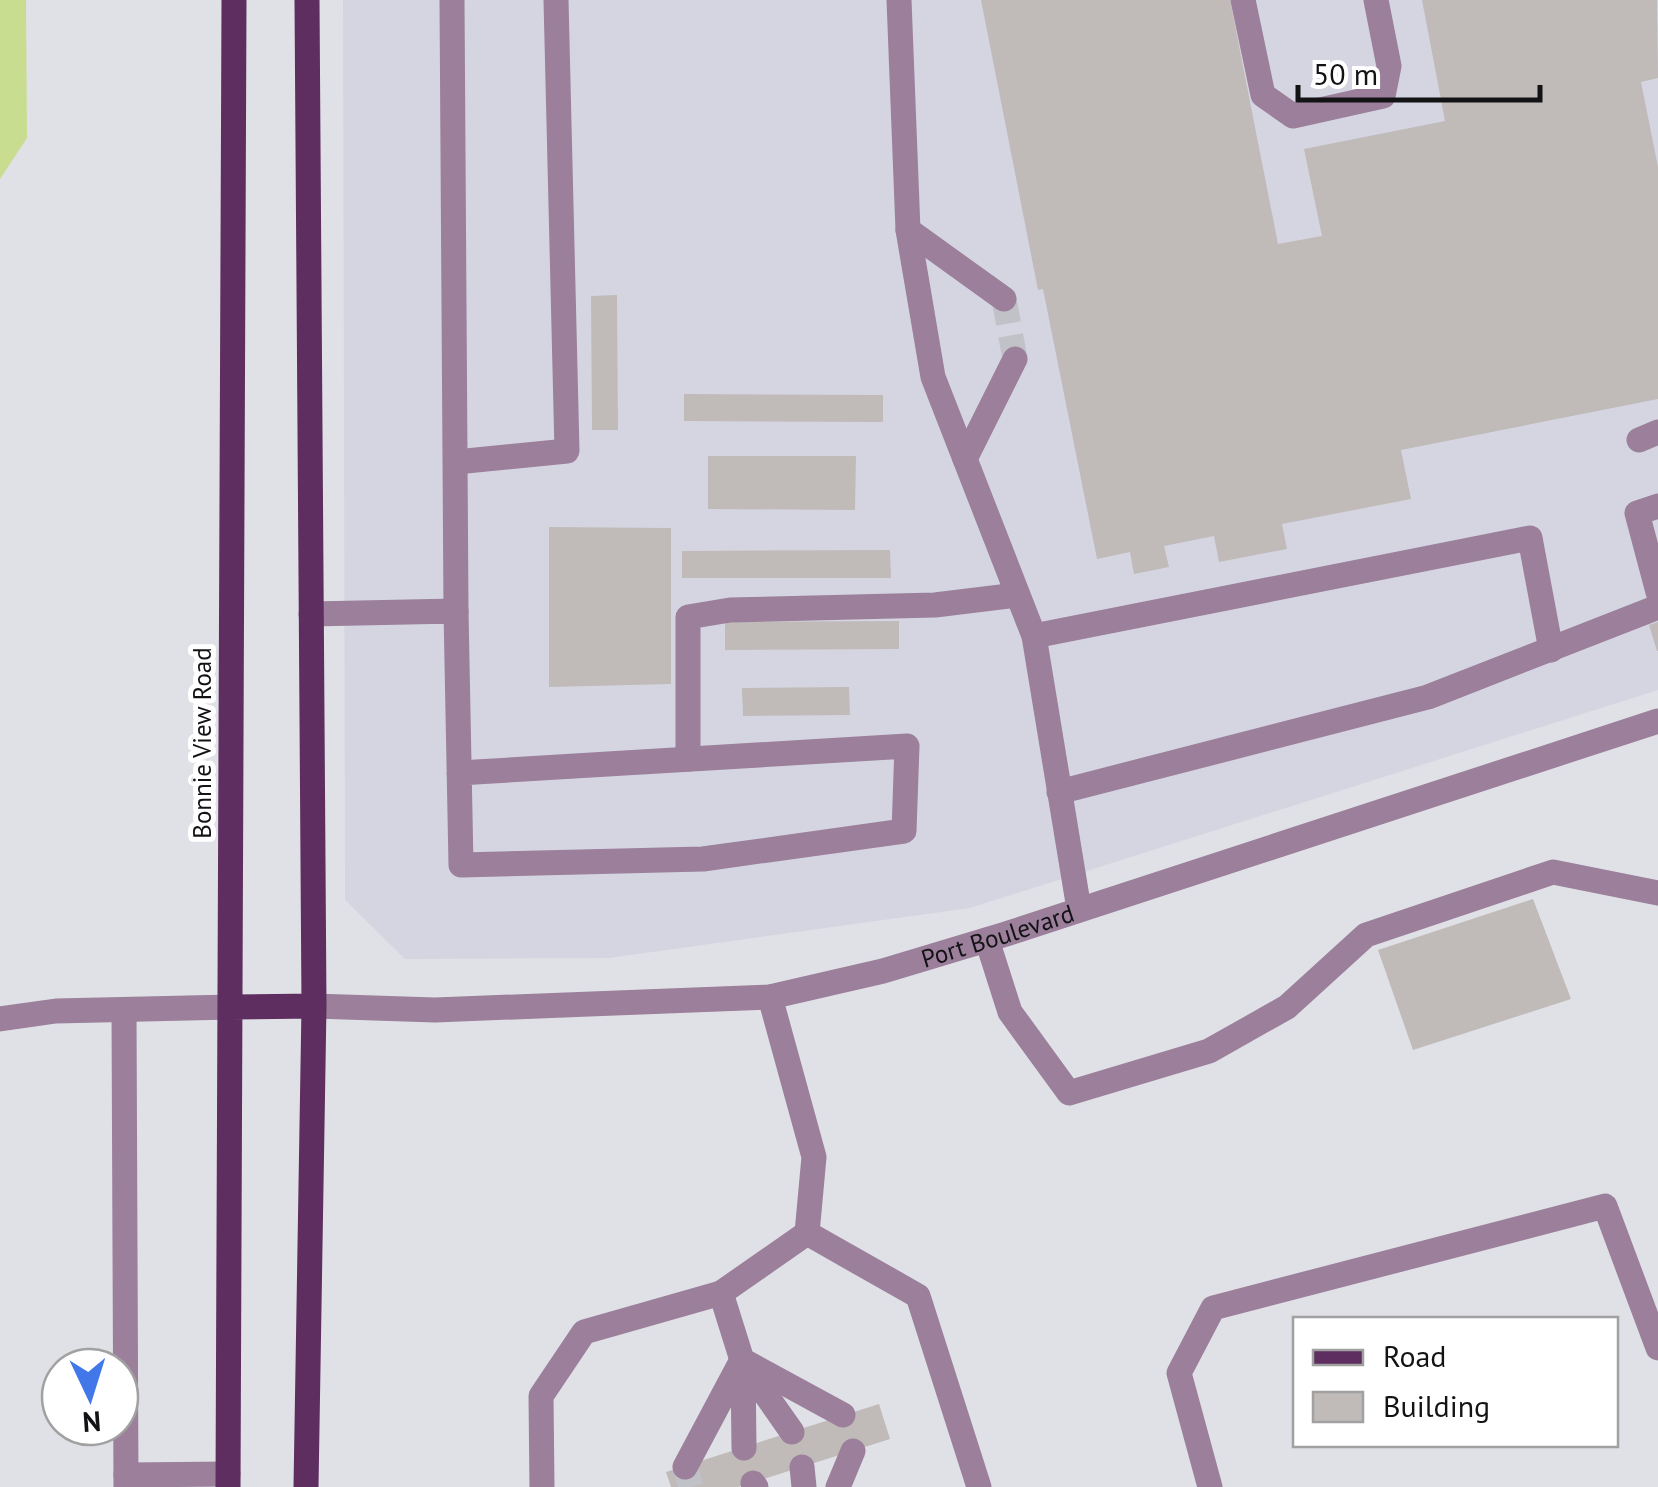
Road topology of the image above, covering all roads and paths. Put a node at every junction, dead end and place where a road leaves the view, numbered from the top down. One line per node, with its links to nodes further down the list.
1 (234, 0): 30 (main road, Bonnie View Road)
2 (307, 0): 18 (main road)
3 (452, 0): 12 (street)
4 (556, 0): 12 (street)
5 (899, 0): 8 (street)
6 (1243, 0): 7 (street)
7 (1376, 0)
8 (908, 230): 9 (street); 11 (street)
9 (1004, 299)
10 (1016, 358): 11 (street)
11 (965, 459): 15 (street)
12 (456, 462): 17 (street)
13 (1658, 506): 14 (street)
14 (1658, 592)
15 (1018, 595): 19 (street); 22 (street)
16 (1658, 607): 20 (street)
17 (456, 612): 18 (street); 23 (street)
18 (311, 614): 29 (main road)
19 (1034, 636): 20 (street); 24 (street)
20 (1551, 650): 24 (street)
21 (1658, 721): 26 (street, Port Boulevard)
22 (688, 759): 23 (street); 23 (street)
23 (460, 773)
24 (1060, 792): 26 (street)
25 (1658, 894): 27 (street)
26 (1079, 909): 27 (street, Port Boulevard)
27 (987, 940): 28 (street, Port Boulevard)
28 (770, 997): 29 (street, Port Boulevard); 33 (street)
29 (314, 1006): 30 (main road); 44 (main road)
30 (232, 1007): 31 (street); 42 (main road, Bonnie View Road)
31 (124, 1010): 32 (street); 43 (street)
32 (0, 1019)
33 (807, 1233): 34 (street); 47 (street)
34 (721, 1293): 36 (street); 45 (street)
35 (1658, 1348): 48 (street)
36 (742, 1360): 37 (street); 38 (street); 39 (street); 41 (street)
37 (843, 1416)
38 (792, 1432)
39 (744, 1448)
40 (853, 1451): 46 (street)
41 (685, 1467)
42 (228, 1480): 43 (street)
43 (126, 1481)
44 (306, 1487)
45 (542, 1487)
46 (838, 1487)
47 (979, 1487)
48 (1210, 1487)

